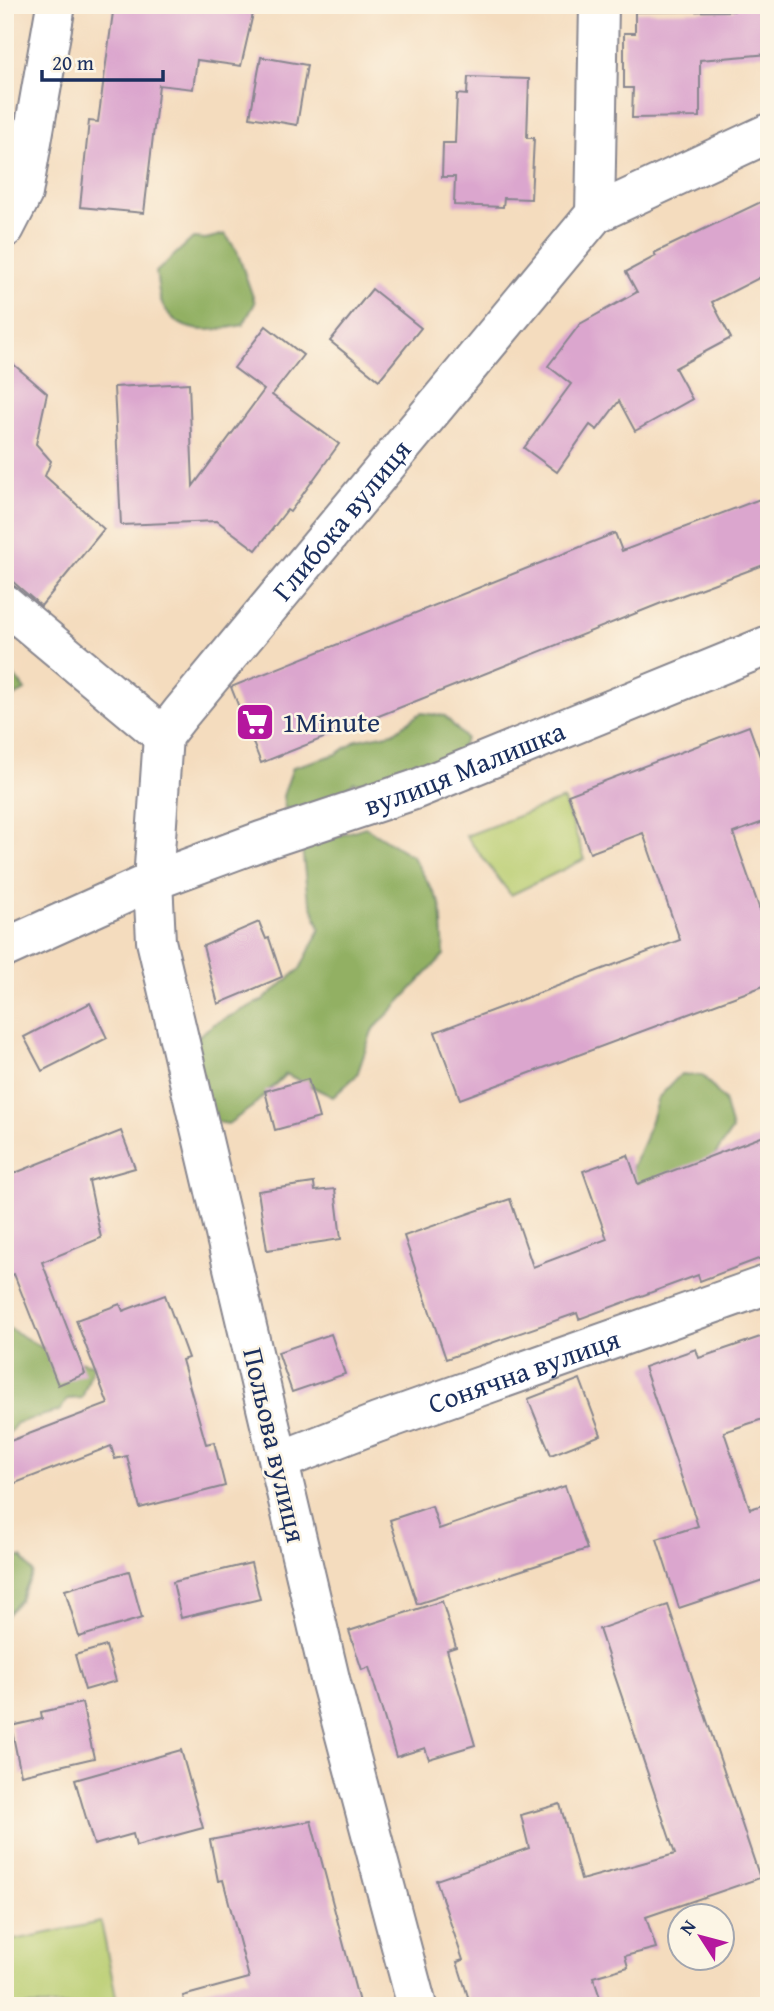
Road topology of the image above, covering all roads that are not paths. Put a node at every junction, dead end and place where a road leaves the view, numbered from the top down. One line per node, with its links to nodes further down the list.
1 (56, 5): 5 (street)
2 (600, 5): 4 (street)
3 (769, 133): 4 (street, Глибока вулиця)
4 (595, 214): 8 (street, Глибока вулиця)
5 (5, 228)
6 (5, 604): 8 (street)
7 (769, 645): 9 (street, вулиця Малишка)
8 (163, 736): 9 (street)
9 (153, 881): 10 (street); 12 (street, Польова вулиця)
10 (5, 947)
11 (769, 1284): 12 (street, Сонячна вулиця)
12 (279, 1461): 13 (street, Польова вулиця)
13 (417, 2006)

